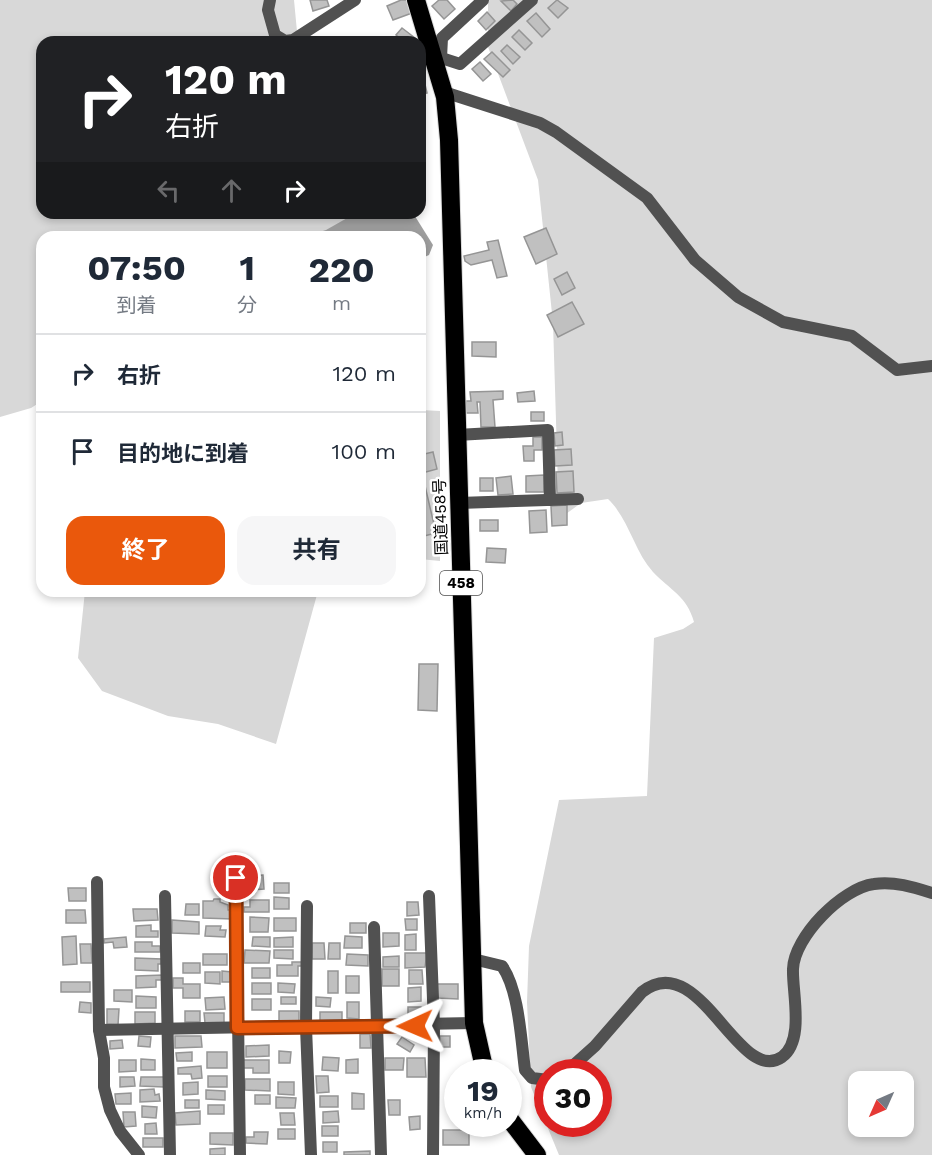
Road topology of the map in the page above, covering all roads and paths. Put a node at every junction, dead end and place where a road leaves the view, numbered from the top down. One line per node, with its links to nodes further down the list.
1 (270, 0): 6 (street)
2 (416, 0): 8 (highway, 国道458号 / 458)
3 (483, 0): 8 (street)
4 (532, 0): 8 (street)
5 (348, 1): 7 (street)
6 (277, 36)
7 (299, 36)
8 (437, 56): 9 (highway, 国道458号 / 458)
9 (444, 92): 10 (street); 11 (highway, 国道458号 / 458)
10 (932, 366)
11 (457, 435): 13 (street); 14 (highway, 国道458号 / 458)
12 (578, 499): 13 (street)
13 (550, 500): 14 (street)
14 (459, 502): 22 (highway, 国道458号 / 458)
15 (236, 878): 27 (street)
16 (97, 882): 29 (street)
17 (932, 893): 31 (street)
18 (165, 896): 28 (street)
19 (429, 896): 24 (street)
20 (307, 906): 26 (street)
21 (374, 927): 25 (street)
22 (472, 959): 23 (highway, 国道458号 / 458); 32 (street)
23 (474, 1023): 24 (street); 30 (highway, 国道458号 / 458)
24 (434, 1025): 25 (street); 39 (street)
25 (378, 1026): 26 (street); 38 (street)
26 (306, 1027): 27 (street); 37 (street)
27 (237, 1028): 28 (street); 36 (street)
28 (168, 1029): 29 (street); 35 (street)
29 (99, 1030): 34 (street)
30 (482, 1059)
31 (582, 1059)
32 (534, 1078)
33 (522, 1135): 40 (highway)
34 (139, 1155)
35 (170, 1155)
36 (240, 1155)
37 (311, 1155)
38 (381, 1155)
39 (433, 1155)
40 (537, 1155)

